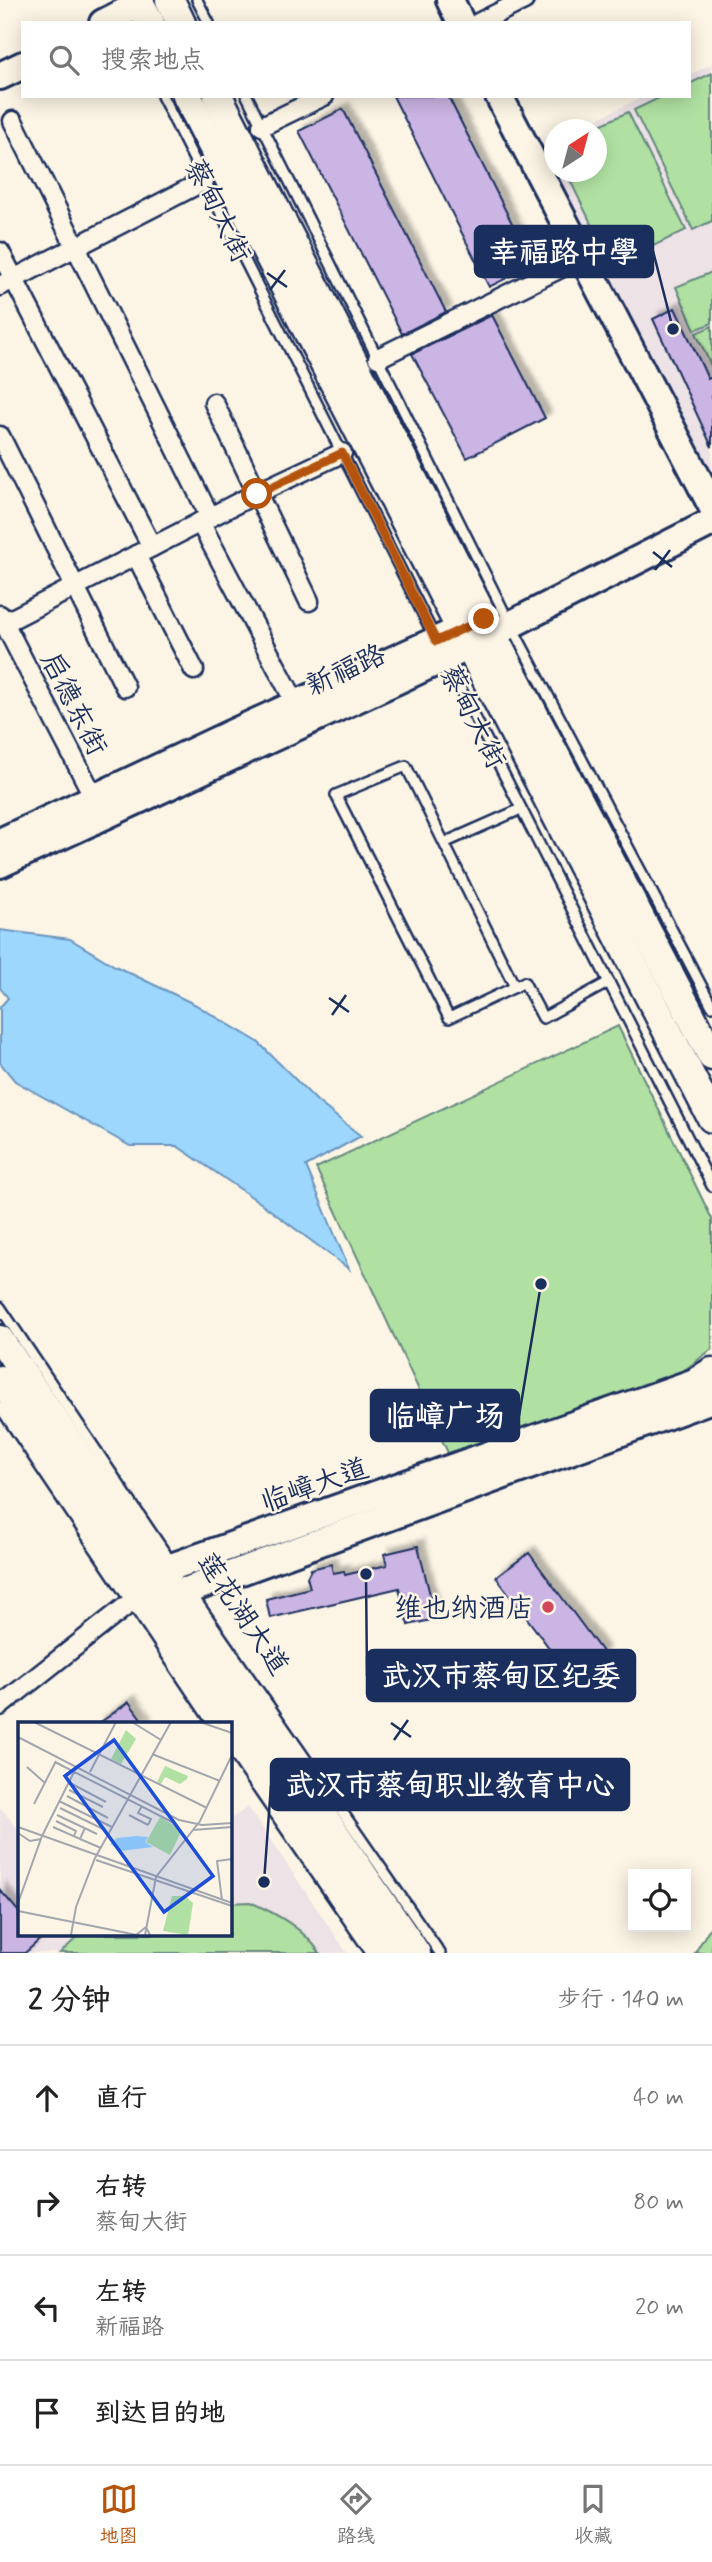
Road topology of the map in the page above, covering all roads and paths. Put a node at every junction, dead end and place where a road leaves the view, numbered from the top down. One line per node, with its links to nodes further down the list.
1 (170, 0): 5 (main road)
2 (197, 0): 6 (lane)
3 (450, 0): 7 (street)
4 (524, 0): 8 (street)
5 (180, 21)
6 (208, 21)
7 (460, 21)
8 (482, 21)
9 (21, 66): 10 (street)
10 (0, 76)
11 (163, 98): 19 (lane, 蔡甸大街)
12 (188, 98): 36 (main road, 蔡甸大街)
13 (219, 98): 36 (main road, 蔡甸大街)
14 (248, 98): 18 (lane, 蔡甸大街)
15 (320, 98): 18 (street)
16 (500, 98): 22 (street)
17 (13, 121): 20 (street)
18 (262, 126): 24 (lane, 蔡甸大街)
19 (204, 181): 20 (street); 27 (lane, 蔡甸大街)
20 (75, 248): 23 (street); 30 (street)
21 (0, 252): 23 (street)
22 (583, 257): 24 (street); 29 (street)
23 (7, 282): 32 (street)
24 (378, 358): 36 (lane, 蔡甸大街)
25 (214, 403): 28 (street)
26 (0, 436): 33 (street)
27 (342, 453): 28 (street); 37 (lane, 蔡甸大街)
28 (257, 494): 30 (street); 34 (street)
29 (712, 506): 36 (street, 新福路)
30 (205, 520): 32 (street); 40 (street)
31 (712, 522): 36 (street, 新福路)
32 (144, 551): 33 (street); 38 (street)
33 (75, 586): 35 (street); 39 (street)
34 (309, 601)
35 (1, 617): 41 (street, 启德东街)
36 (487, 627): 37 (street, 新福路); 48 (lane, 蔡甸大街); 49 (main road, 蔡甸大街); 50 (main road, 蔡甸大街)
37 (441, 650): 40 (street, 新福路); 41 (street, 新福路); 42 (lane, 蔡甸大街)
38 (194, 670)
39 (125, 687)
40 (296, 704): 41 (street, 新福路)
41 (99, 807): 43 (street, 新福路); 45 (street, 新福路)
42 (521, 809): 44 (lane); 46 (lane, 蔡甸大街)
43 (0, 842)
44 (444, 843): 47 (lane); 47 (lane)
45 (0, 864)
46 (608, 982): 47 (lane); 51 (lane, 蔡甸大街)
47 (515, 986)
48 (712, 1006)
49 (712, 1056)
50 (712, 1118)
51 (712, 1186)
52 (0, 1307): 57 (lane, 莲花湖大道)
53 (0, 1339): 57 (street, 莲花湖大道)
54 (0, 1379): 57 (street, 莲花湖大道)
55 (708, 1382): 57 (street, 临嶂大道)
56 (0, 1408): 57 (lane, 莲花湖大道)
57 (162, 1588): 58 (street, 临嶂大道); 59 (lane, 莲花湖大道); 62 (street, 莲花湖大道); 63 (street, 莲花湖大道); 64 (lane, 莲花湖大道)
58 (0, 1706)
59 (212, 1722)
60 (231, 1750): 61 (lane)
61 (371, 1953)
62 (391, 1953)
63 (417, 1953)
64 (440, 1953)

